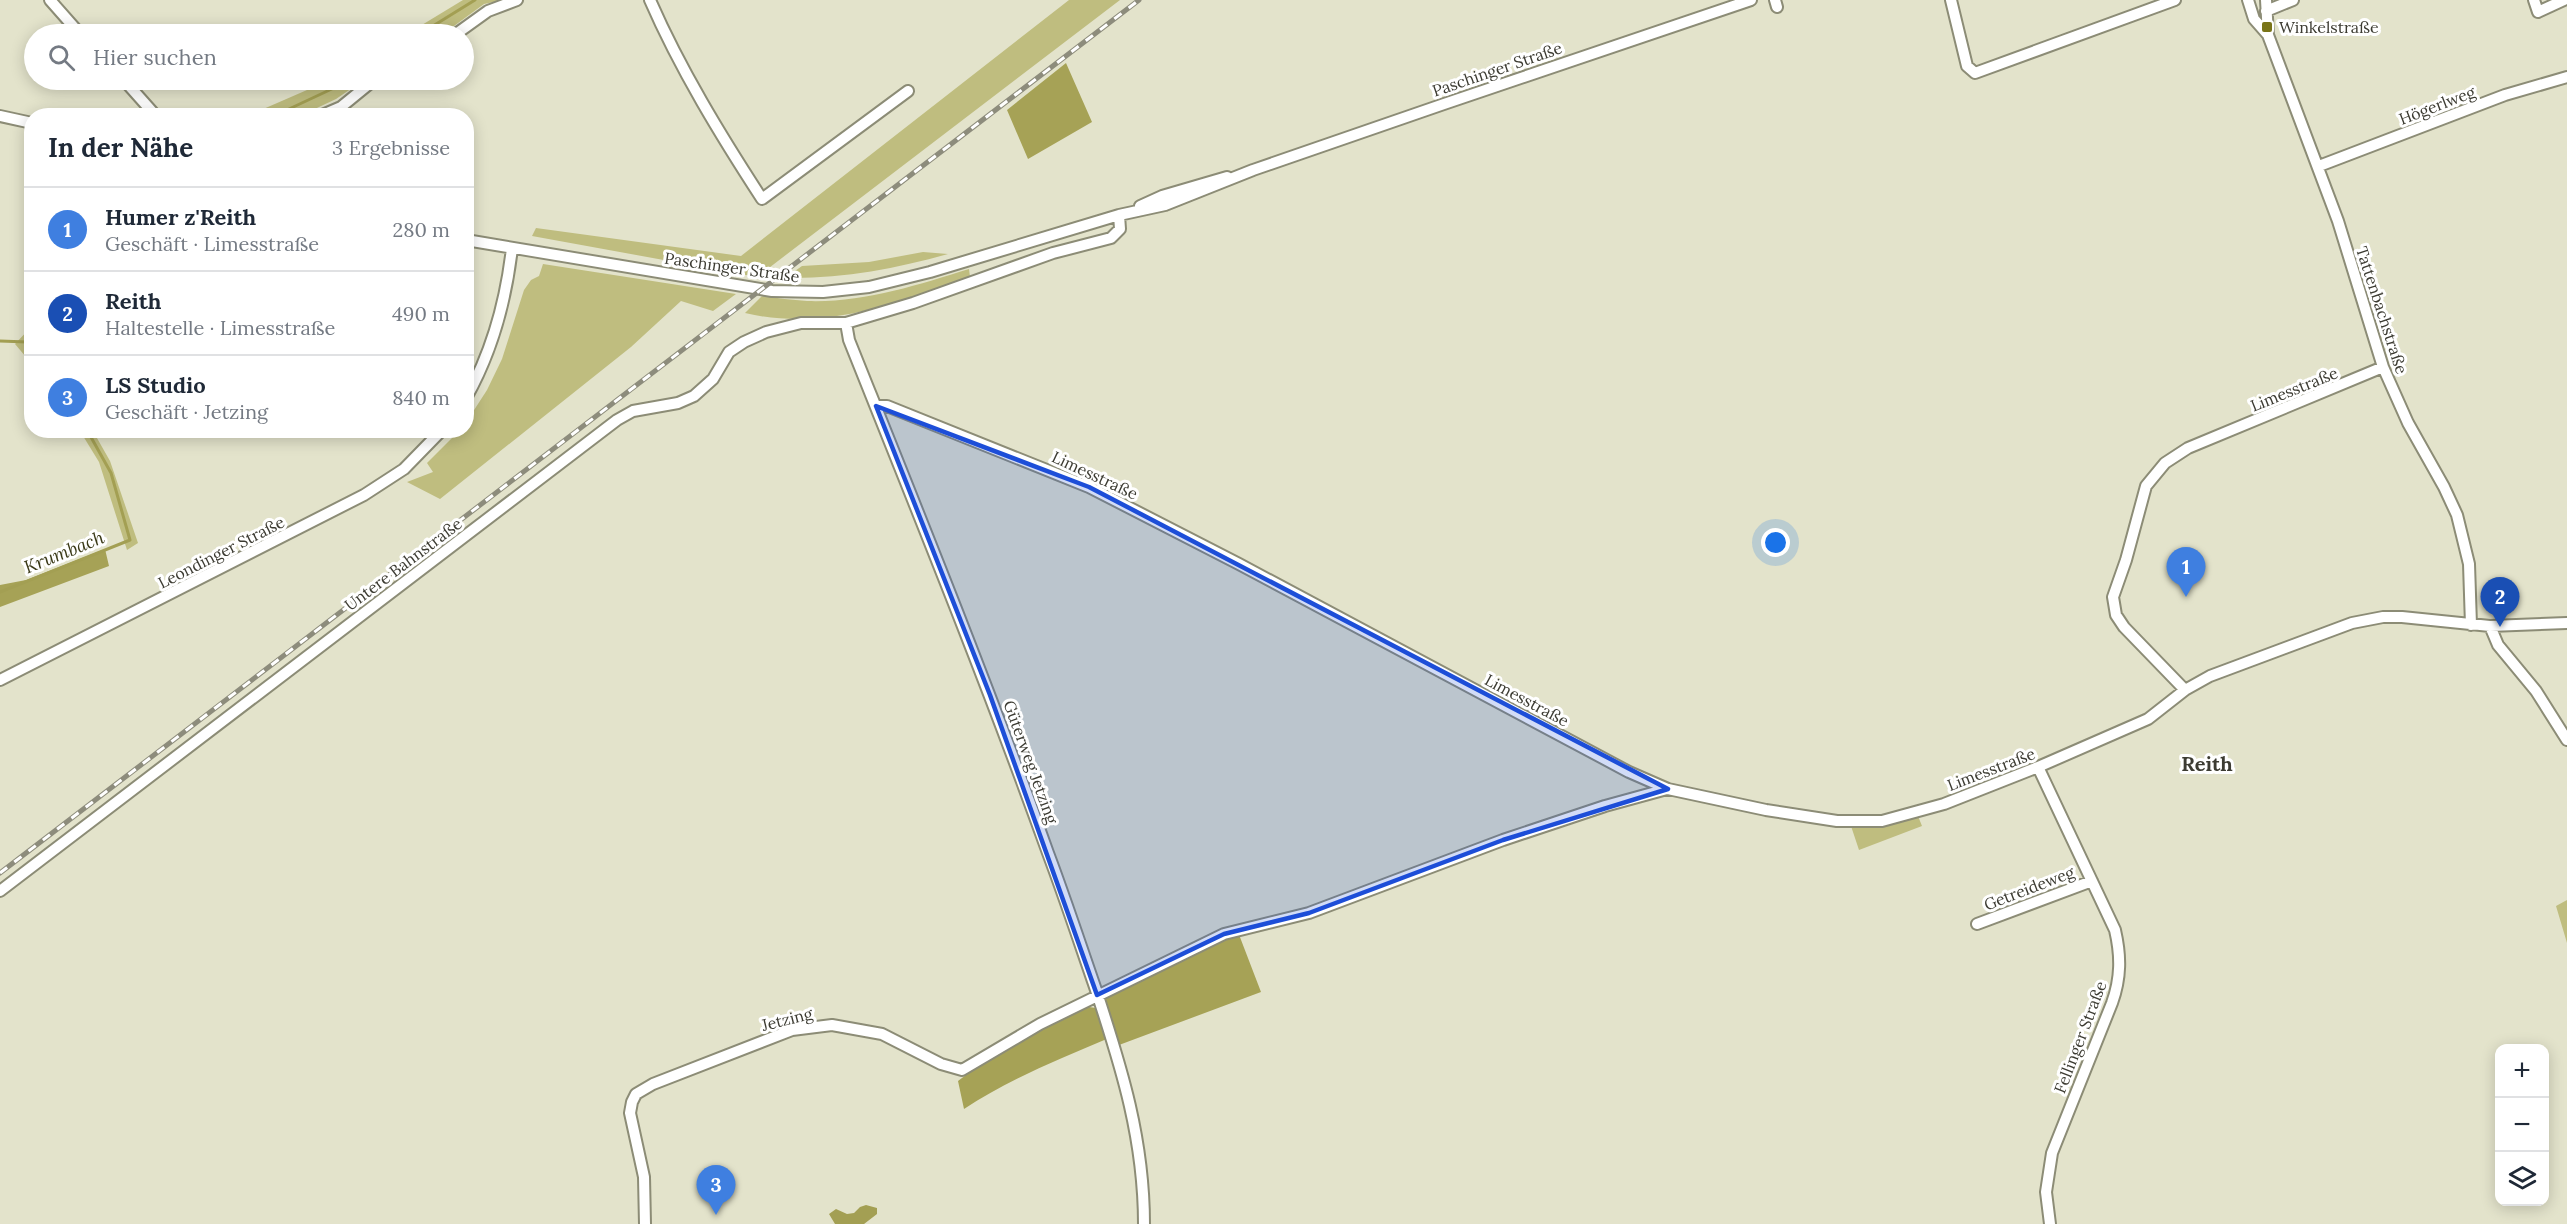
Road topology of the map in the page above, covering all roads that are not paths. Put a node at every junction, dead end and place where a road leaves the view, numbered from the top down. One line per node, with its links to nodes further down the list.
1 (50, 0): 12 (street)
2 (518, 0): 13 (street)
3 (650, 0): 18 (street)
4 (1751, 0): 24 (street, Paschinger Straße)
5 (1951, 0): 6 (street)
6 (2175, 0)
7 (2248, 0): 14 (street)
8 (2293, 0): 11 (street)
9 (2534, 0): 10 (street)
10 (2564, 0)
11 (2266, 6): 14 (street, Tattenbachstraße)
12 (71, 24)
13 (470, 24)
14 (2268, 36): 23 (street, Tattenbachstraße)
15 (2567, 77): 23 (street, Högerlweg)
16 (133, 90): 19 (street)
17 (362, 90): 20 (street)
18 (908, 91)
19 (149, 108)
20 (339, 108)
21 (0, 116): 22 (street)
22 (24, 121)
23 (2319, 166): 28 (street, Tattenbachstraße)
24 (1119, 215): 26 (street, Paschinger Straße); 27 (street, Untere Bahnstraße)
25 (474, 242): 26 (street, Paschinger Straße)
26 (512, 249): 29 (street)
27 (846, 323): 30 (street, Güterweg Jetzing); 41 (street, Untere Bahnstraße)
28 (2383, 367): 33 (street, Tattenbachstraße); 36 (street, Limesstraße)
29 (474, 382)
30 (876, 406): 39 (street, Limesstraße); 43 (street, Güterweg Jetzing)
31 (434, 438): 35 (street, Leondinger Straße)
32 (2567, 623): 34 (street, Limesstraße)
33 (2471, 625): 34 (street, Limesstraße); 36 (street, Limesstraße)
34 (2490, 626): 37 (street)
35 (0, 680)
36 (2185, 690): 38 (street, Limesstraße)
37 (2567, 740)
38 (2038, 767): 39 (street, Limesstraße); 40 (street, Fellinger Straße)
39 (1668, 789): 43 (street)
40 (2092, 880): 42 (street, Getreideweg); 46 (street, Fellinger Straße)
41 (0, 891)
42 (1977, 924)
43 (1097, 994): 44 (street, Jetzing); 45 (street, Güterweg Jetzing)
44 (645, 1224)
45 (1144, 1224)
46 (2050, 1224)

